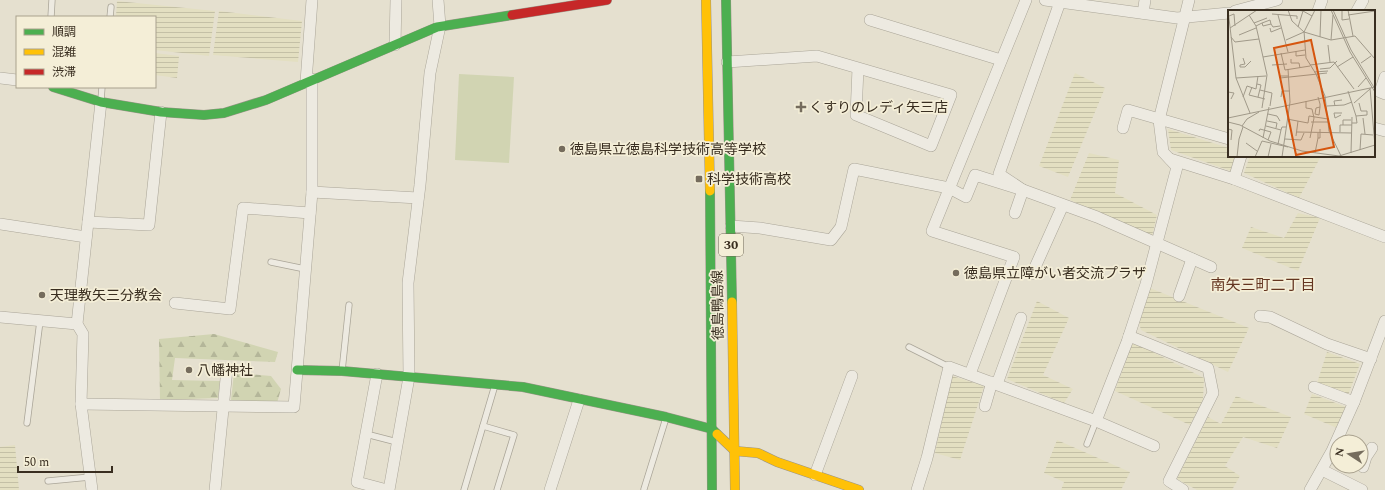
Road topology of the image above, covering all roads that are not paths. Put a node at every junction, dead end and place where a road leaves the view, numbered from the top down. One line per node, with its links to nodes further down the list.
1 (52, 0): 23 (lane)
2 (312, 0): 35 (street)
3 (396, 0): 28 (street)
4 (438, 0): 27 (street)
5 (607, 0): 27 (street)
6 (706, 0): 99 (street, 徳島鴨島線 / 30)
7 (726, 0): 30 (street, 徳島鴨島線 / 30)
8 (1026, 0): 29 (street)
9 (1045, 0): 15 (street)
10 (1145, 0): 21 (street)
11 (1189, 0): 25 (street)
12 (1278, 0): 18 (street)
13 (1322, 0): 19 (street)
14 (1363, 0): 20 (street)
15 (1060, 2): 16 (street); 50 (street)
16 (1098, 4): 21 (street)
17 (111, 7): 24 (lane)
18 (1239, 10)
19 (1318, 10)
20 (1358, 10)
21 (1143, 13): 25 (street)
22 (1228, 13): 25 (street)
23 (51, 16)
24 (110, 16)
25 (1184, 17): 41 (street)
26 (870, 20): 29 (street)
27 (440, 26): 28 (street); 52 (street)
28 (395, 45): 35 (street)
29 (1001, 60): 49 (street)
30 (727, 62): 31 (street); 58 (street, 徳島鴨島線 / 30)
31 (858, 68): 31 (street)
32 (1385, 77): 38 (street)
33 (0, 78): 34 (street)
34 (16, 80)
35 (309, 81): 40 (street); 51 (street)
36 (56, 88): 39 (street)
37 (102, 88): 39 (lane)
38 (1385, 94)
39 (100, 102): 40 (street); 56 (street)
40 (161, 112): 56 (street)
41 (1159, 120): 42 (street); 45 (street); 47 (street)
42 (1123, 128)
43 (1375, 128): 44 (street)
44 (1385, 131)
45 (1228, 139)
46 (1241, 157): 48 (street)
47 (1170, 159): 48 (street); 61 (street)
48 (1234, 179): 60 (street)
49 (949, 188): 50 (street); 58 (street); 84 (street)
50 (1022, 190): 53 (street); 55 (street)
51 (312, 192): 52 (street); 54 (street)
52 (418, 198): 86 (street)
53 (1063, 205): 61 (street); 66 (street)
54 (310, 213): 65 (street); 68 (street)
55 (1015, 213)
56 (88, 222): 59 (street)
57 (0, 224): 59 (street)
58 (731, 226): 105 (street, 徳島鴨島線 / 30)
59 (86, 237): 75 (street)
60 (1385, 237)
61 (1156, 243): 62 (street); 76 (street)
62 (1192, 259): 64 (street); 67 (street)
63 (271, 262): 65 (lane)
64 (1211, 267)
65 (305, 269): 81 (street)
66 (1032, 274)
67 (1179, 296)
68 (175, 303)
69 (349, 305): 82 (lane)
70 (1260, 316): 78 (street)
71 (0, 317): 73 (street)
72 (1021, 318): 87 (street)
73 (40, 321): 75 (street); 97 (lane)
74 (1385, 321): 78 (street)
75 (77, 324): 92 (street)
76 (1129, 336): 96 (street); 122 (street)
77 (908, 346): 79 (lane)
78 (1371, 359): 91 (street)
79 (949, 367): 84 (street); 121 (street)
80 (227, 369): 93 (street)
81 (297, 370): 82 (street); 93 (street)
82 (342, 371): 83 (street)
83 (377, 374): 86 (street); 100 (street)
84 (970, 374): 87 (street)
85 (852, 376): 108 (street)
86 (409, 377): 88 (street); 102 (street)
87 (994, 383): 94 (street); 96 (street)
88 (495, 385): 90 (street); 98 (lane)
89 (1314, 387): 91 (street)
90 (579, 400): 95 (street); 117 (street)
91 (1354, 402): 101 (street)
92 (81, 404): 93 (street); 109 (street)
93 (224, 406): 113 (street)
94 (985, 406)
95 (666, 417): 99 (street); 111 (lane)
96 (1096, 421): 103 (lane); 104 (street)
97 (27, 423)
98 (483, 426): 115 (lane); 116 (lane)
99 (712, 429): 105 (street); 118 (street, 徳島鴨島線 / 30)
100 (366, 434): 102 (lane); 114 (street)
101 (1340, 434)
102 (398, 442): 114 (street)
103 (1087, 444)
104 (1154, 446)
105 (735, 451): 108 (street); 119 (street, 徳島鴨島線 / 30)
106 (1329, 457): 107 (street)
107 (1322, 470): 123 (street); 124 (street)
108 (815, 475): 120 (street)
109 (90, 476): 110 (lane); 112 (street)
110 (48, 480)
111 (644, 488)
112 (92, 490)
113 (215, 490)
114 (388, 490)
115 (464, 490)
116 (497, 490)
117 (550, 490)
118 (712, 490)
119 (735, 490)
120 (859, 490)
121 (917, 490)
122 (1183, 490)
123 (1310, 490)
124 (1362, 490)

